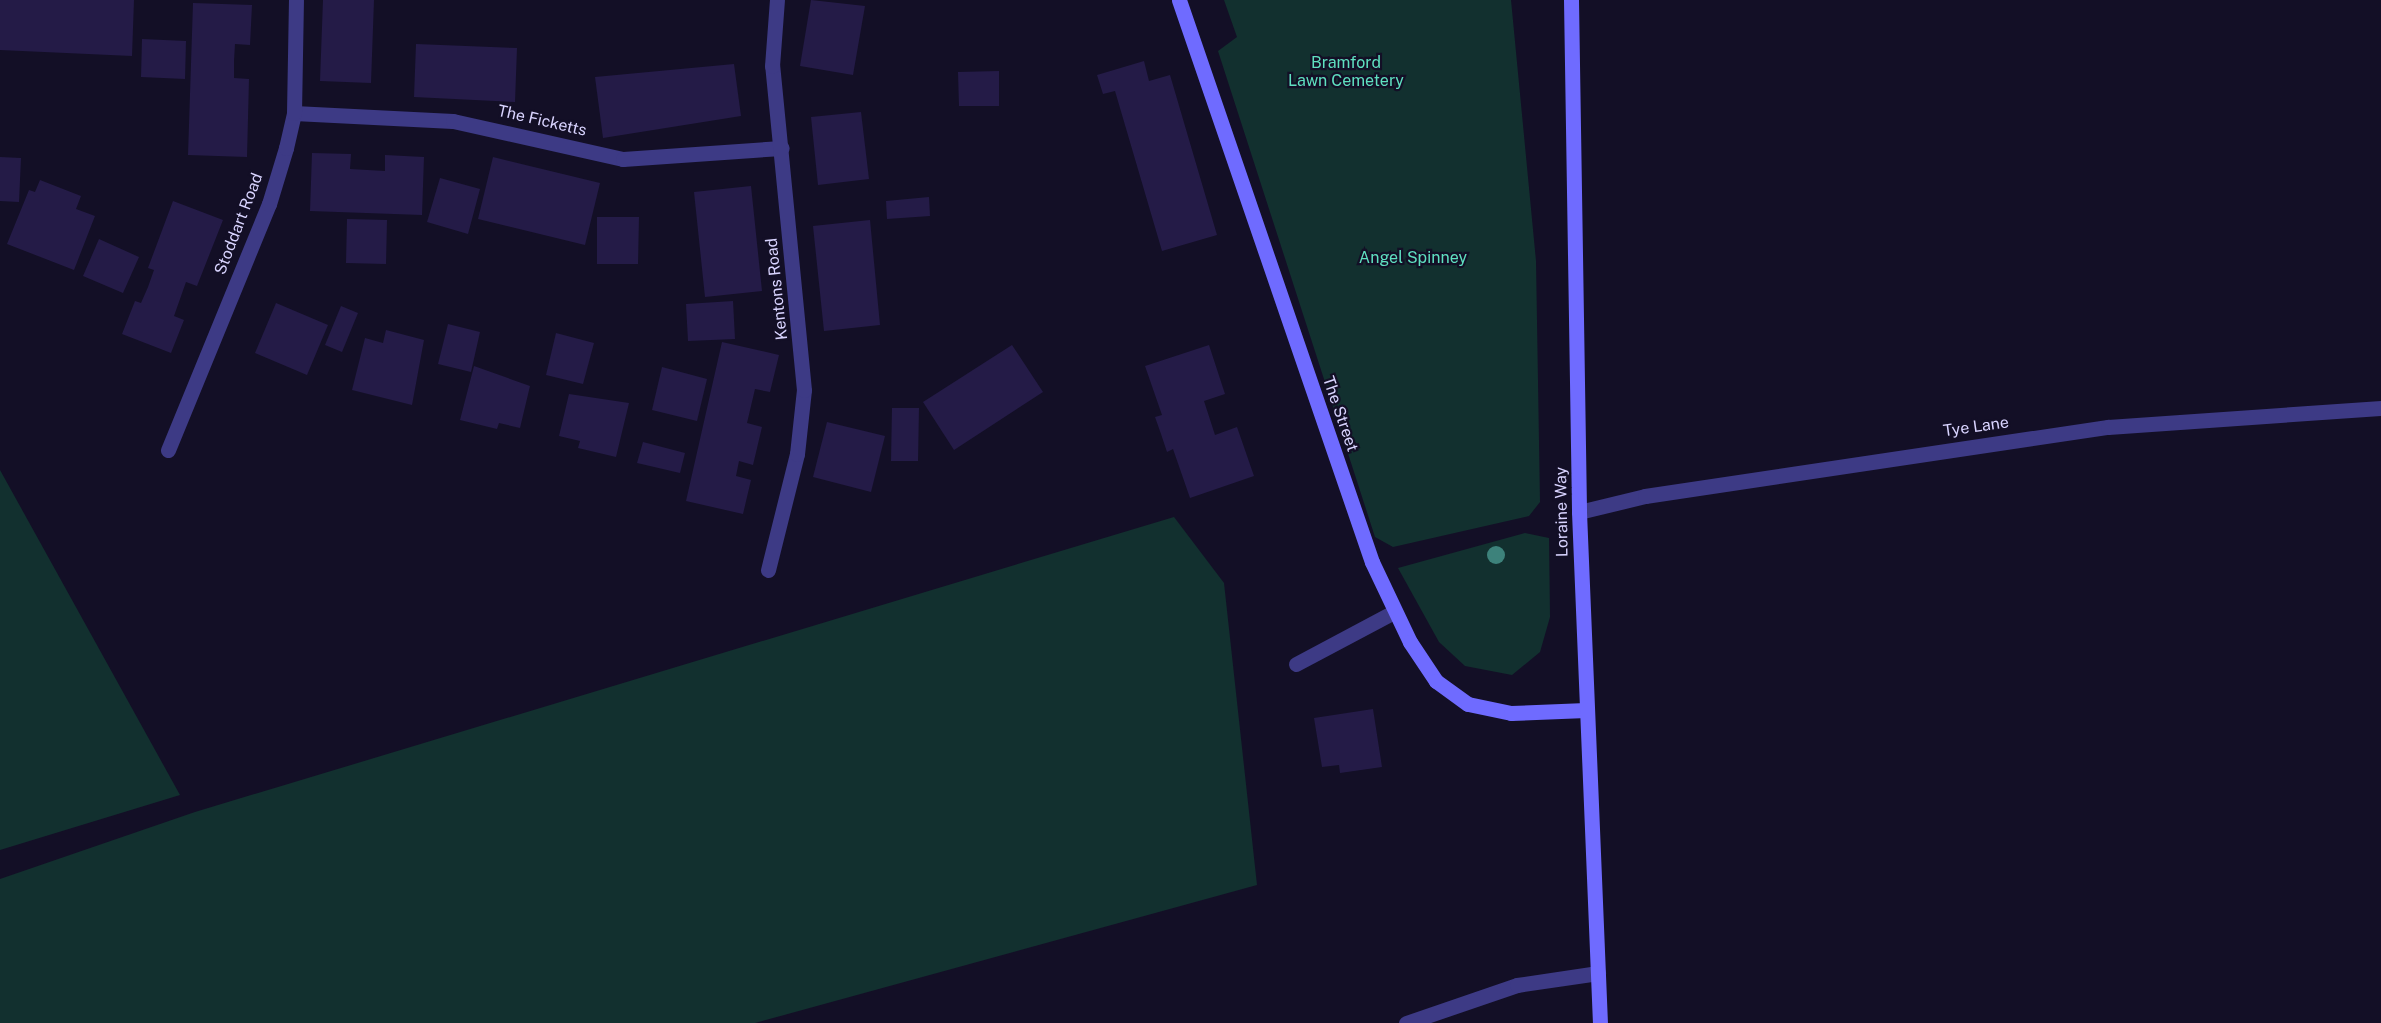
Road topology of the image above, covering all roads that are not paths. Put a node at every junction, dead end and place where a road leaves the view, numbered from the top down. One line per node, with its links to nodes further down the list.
1 (296, 0): 5 (street, Stoddart Road)
2 (777, 0): 6 (street, Kentons Road)
3 (1179, 0): 11 (main road, The Street)
4 (1571, 0): 9 (main road, Loraine Way)
5 (294, 113): 6 (street, The Ficketts); 8 (street, Stoddart Road)
6 (782, 148): 10 (street, Kentons Road)
7 (2381, 408): 9 (street, Tye Lane)
8 (168, 450)
9 (1579, 512): 13 (main road, Loraine Way)
10 (768, 570)
11 (1394, 612): 12 (street); 13 (main road, The Street)
12 (1296, 664)
13 (1586, 710): 14 (main road, Loraine Way)
14 (1598, 973): 15 (street); 16 (main road, Loraine Way)
15 (1406, 1023)
16 (1600, 1023)

